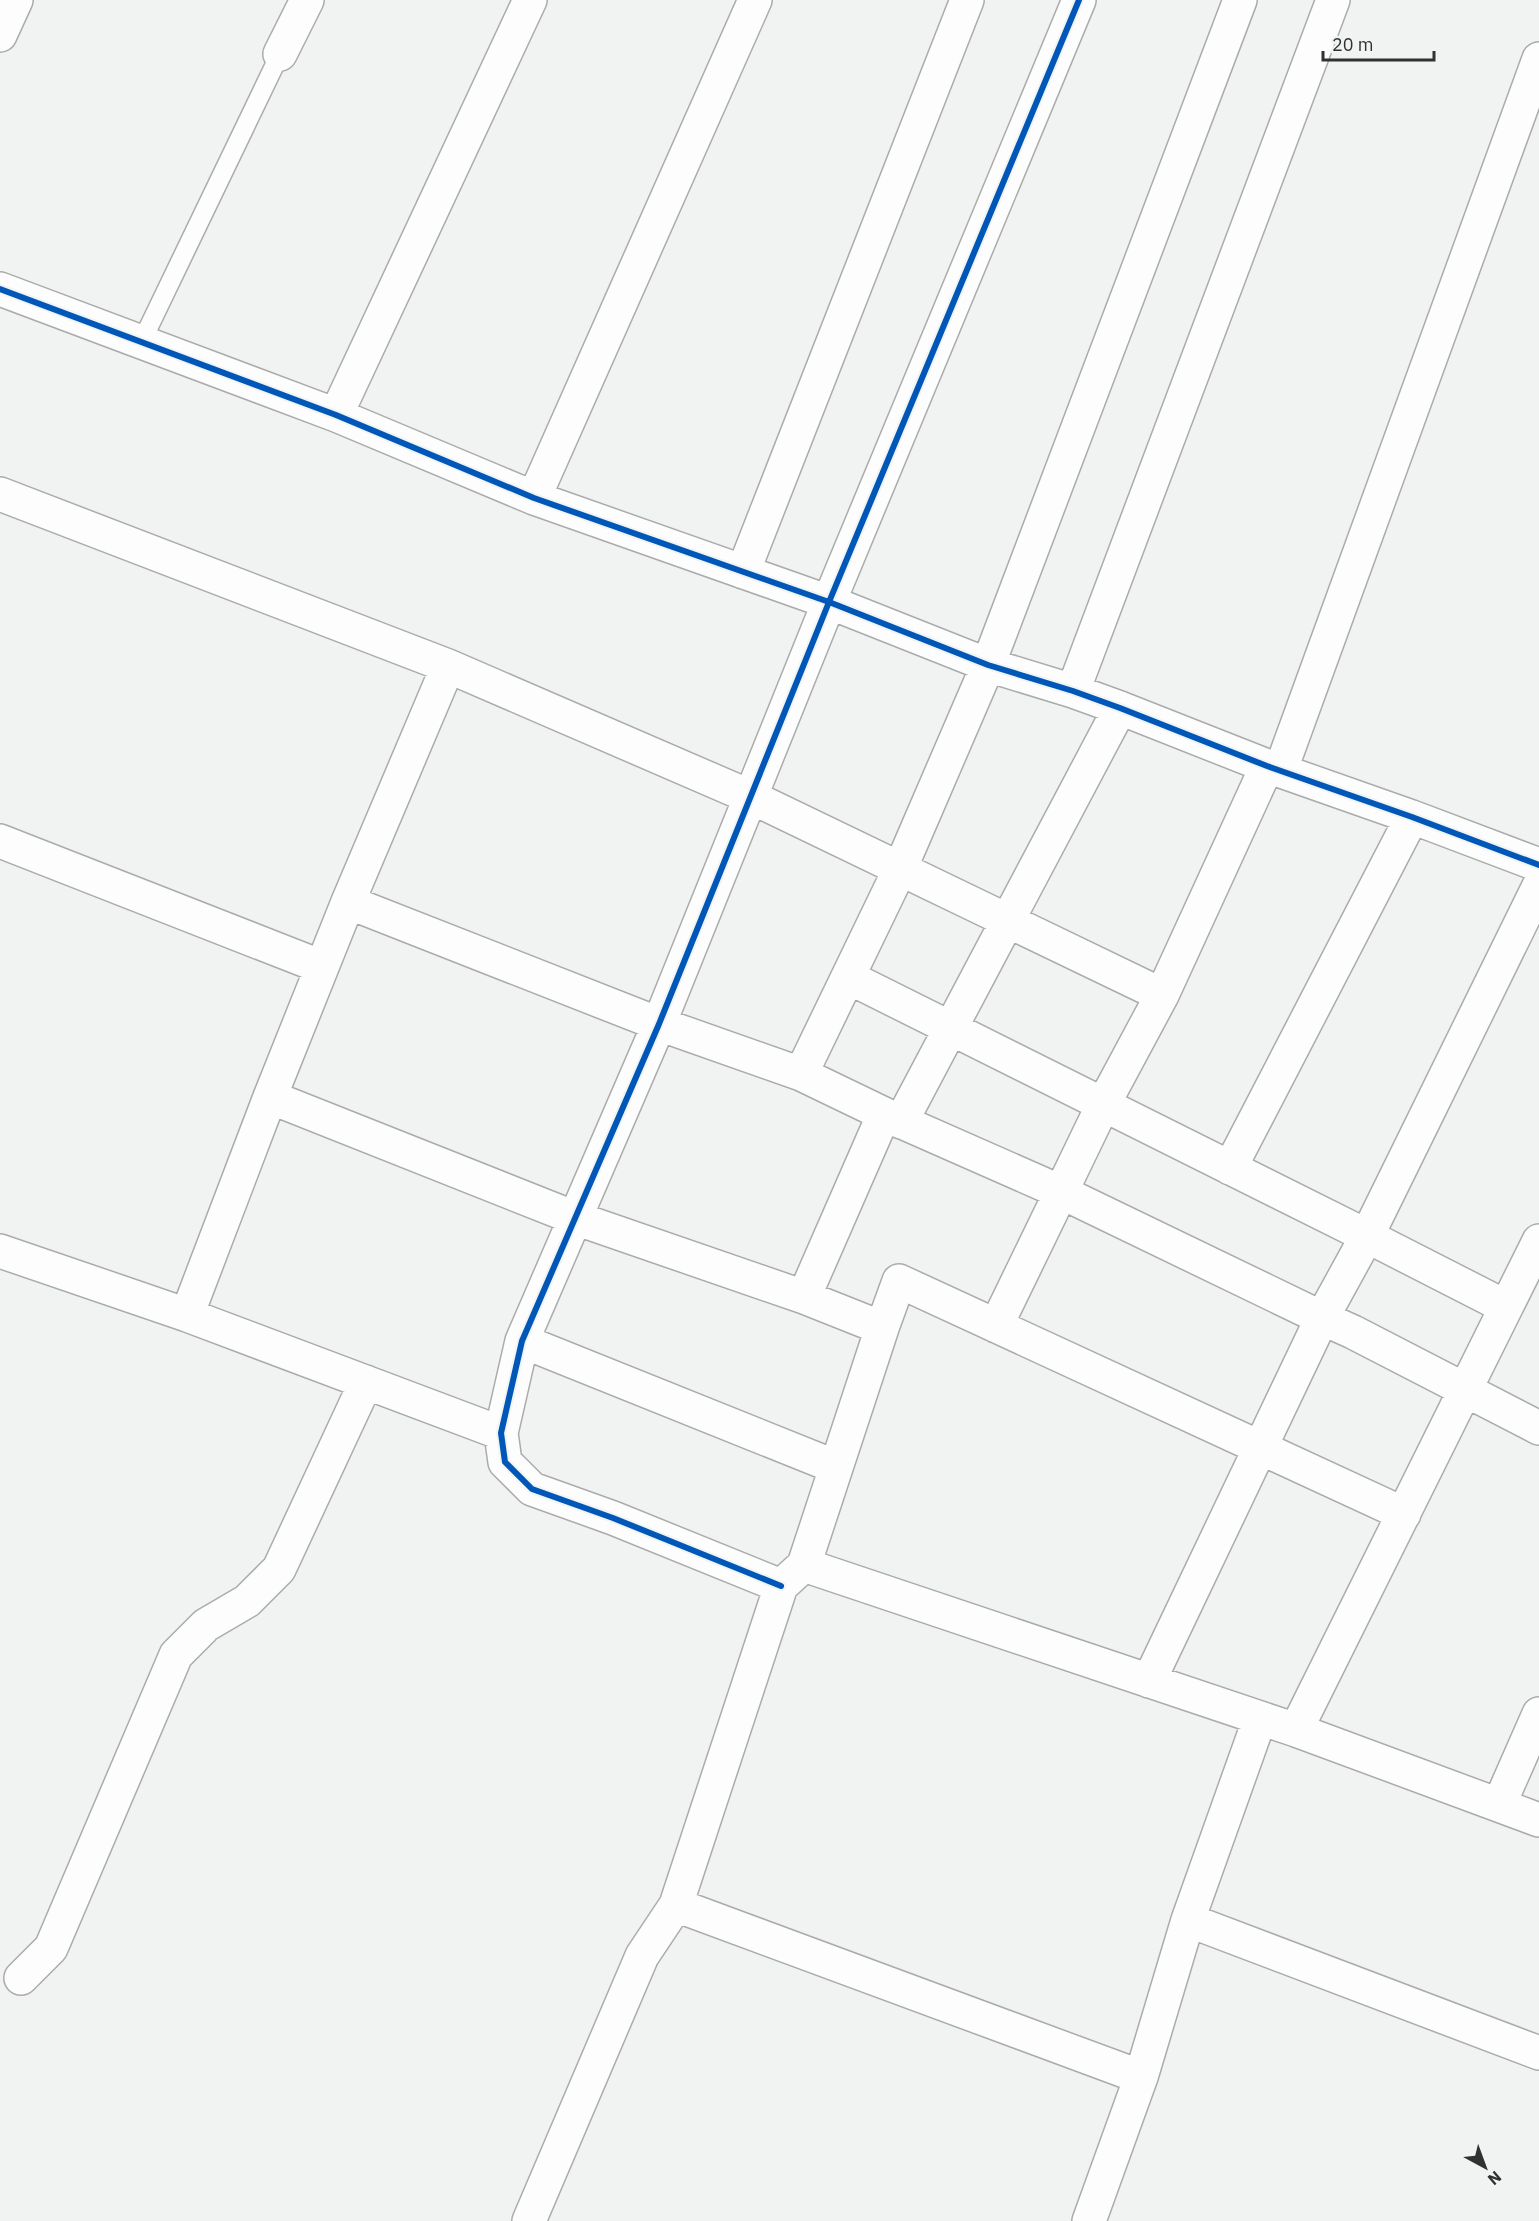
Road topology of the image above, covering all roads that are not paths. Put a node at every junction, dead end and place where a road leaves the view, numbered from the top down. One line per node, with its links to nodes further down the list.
1 (16, 0): 9 (street)
2 (307, 0): 10 (street)
3 (530, 0): 14 (street)
4 (756, 0): 16 (street)
5 (967, 0): 17 (street)
6 (1079, 0): 18 (street)
7 (1240, 0): 19 (street)
8 (1333, 0): 21 (street)
9 (0, 35)
10 (280, 54): 13 (lane)
11 (1539, 59): 23 (street)
12 (0, 289): 13 (street)
13 (142, 341): 14 (street)
14 (336, 415): 16 (street)
15 (0, 494): 20 (street)
16 (534, 498): 17 (street)
17 (743, 572): 18 (street)
18 (829, 602): 19 (street); 24 (street)
19 (988, 665): 21 (street); 28 (street)
20 (448, 666): 24 (street); 30 (street)
21 (1073, 691): 22 (street)
22 (1120, 708): 23 (street); 31 (street)
23 (1274, 768): 25 (street); 34 (street)
24 (752, 797): 28 (street); 35 (street)
25 (1412, 817): 27 (street); 41 (street)
26 (0, 841): 32 (street)
27 (1539, 865)
28 (900, 869): 31 (street); 33 (street)
29 (1539, 886): 44 (street)
30 (348, 903): 32 (street); 35 (street)
31 (1007, 921): 34 (street); 36 (street)
32 (322, 967): 38 (street)
33 (848, 977): 36 (street); 37 (street)
34 (1162, 995): 39 (street)
35 (659, 1023): 37 (street); 43 (street)
36 (951, 1028): 39 (street); 40 (street)
37 (801, 1074): 40 (street)
38 (270, 1097): 43 (street); 49 (street)
39 (1103, 1105): 41 (street); 42 (street)
40 (892, 1118): 42 (street); 47 (street)
41 (1230, 1167): 44 (street)
42 (1061, 1192): 50 (street); 51 (street)
43 (575, 1218): 47 (street); 53 (street)
44 (1367, 1236): 48 (street); 50 (street)
45 (1539, 1241): 48 (street)
46 (0, 1251): 49 (street)
47 (804, 1297): 52 (street)
48 (1506, 1307): 55 (street)
49 (187, 1315): 54 (street)
50 (1322, 1318): 55 (street); 58 (street)
51 (996, 1326): 52 (street); 58 (street)
52 (882, 1328): 59 (street)
53 (522, 1341): 57 (street); 59 (street)
54 (366, 1382): 57 (street); 70 (street)
55 (1465, 1391): 56 (street); 60 (street)
56 (1539, 1428)
57 (501, 1433): 61 (street)
58 (1260, 1448): 60 (street); 62 (street)
59 (836, 1467): 61 (street)
60 (1404, 1514): 65 (street)
61 (793, 1575): 62 (street); 68 (street)
62 (1149, 1681): 64 (street)
63 (1539, 1714): 66 (street)
64 (1260, 1718): 65 (street); 69 (street)
65 (1296, 1730): 66 (street)
66 (1499, 1805): 67 (street)
67 (1539, 1820)
68 (676, 1905): 72 (street); 73 (street)
69 (1188, 1920): 71 (street); 72 (street)
70 (21, 1978)
71 (1539, 2053)
72 (1141, 2077): 74 (street)
73 (529, 2221)
74 (1089, 2221)

